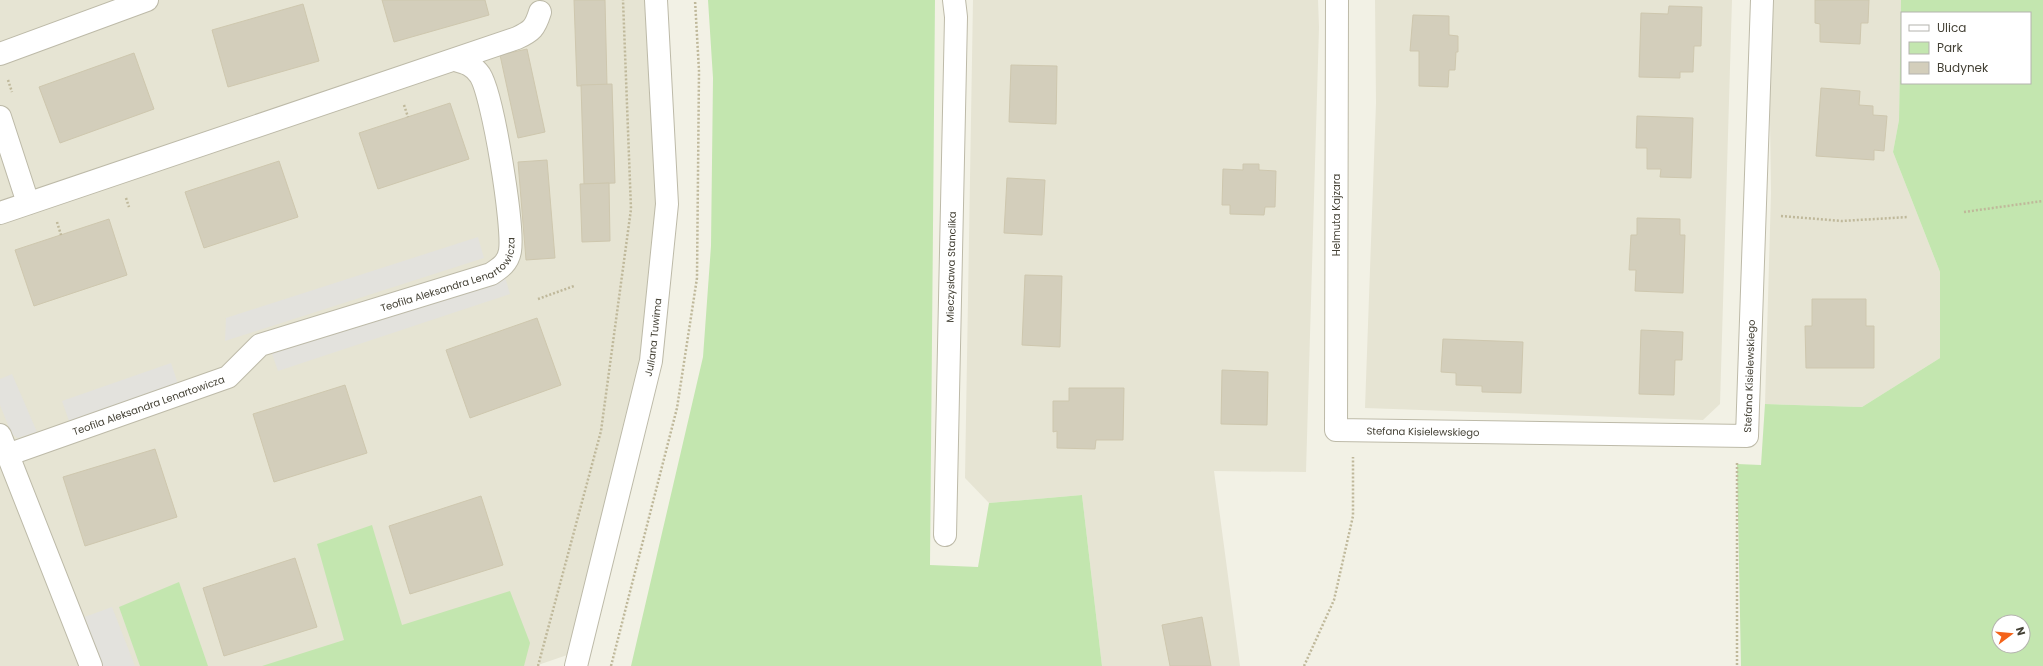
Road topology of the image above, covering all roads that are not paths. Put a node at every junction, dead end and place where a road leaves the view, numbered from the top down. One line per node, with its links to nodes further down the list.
1 (147, 0): 7 (street)
2 (656, 0): 16 (street, Juliana Tuwima)
3 (954, 0): 14 (street, Mieczysława Stanclika)
4 (1337, 0): 12 (street, Helmuta Kajzara)
5 (1762, 0): 12 (street, Stefana Kisielewskiego)
6 (540, 12): 8 (street)
7 (0, 54)
8 (455, 60): 10 (street); 13 (street, Teofila Aleksandra Lenartowicza)
9 (0, 117): 10 (street)
10 (28, 203): 11 (street)
11 (0, 212)
12 (1345, 430)
13 (3, 445): 15 (street, Teofila Aleksandra Lenartowicza)
14 (945, 535)
15 (91, 666)
16 (576, 666)

